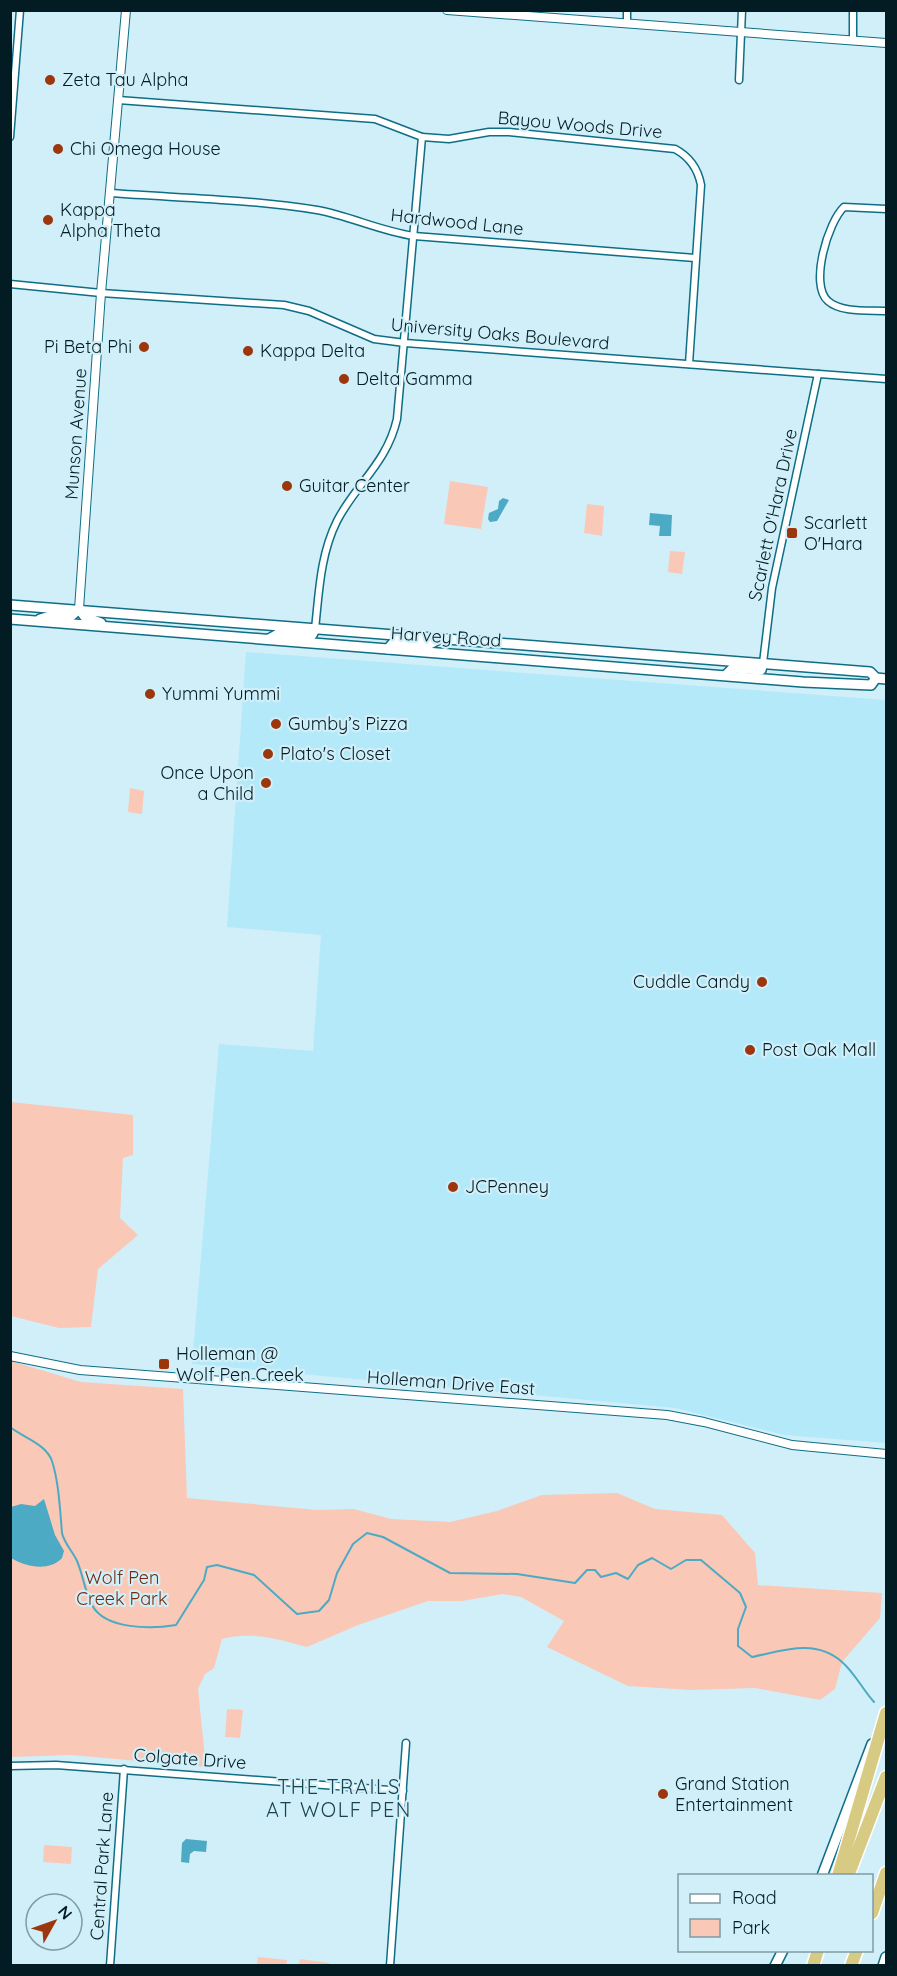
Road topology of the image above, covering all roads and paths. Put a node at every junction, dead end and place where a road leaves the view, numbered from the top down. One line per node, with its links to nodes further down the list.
1 (20, 10): 13 (street)
2 (126, 10): 12 (street, Munson Avenue)
3 (447, 10): 7 (street)
4 (627, 10): 7 (street)
5 (742, 10): 8 (street)
6 (853, 10): 9 (street)
7 (627, 23): 8 (street)
8 (741, 31): 9 (street); 11 (street)
9 (853, 40): 10 (street)
10 (886, 43)
11 (739, 80)
12 (118, 100): 14 (street, Bayou Woods Drive); 15 (street, Munson Avenue)
13 (10, 136)
14 (422, 137): 17 (street); 18 (street, Bayou Woods Drive)
15 (110, 193): 17 (street, Hardwood Lane); 20 (street, Munson Avenue)
16 (886, 209): 21 (street)
17 (414, 236): 18 (street, Hardwood Lane); 22 (street)
18 (695, 258): 23 (street, Bayou Woods Drive)
19 (10, 284): 20 (street, University Oaks Boulevard)
20 (101, 293): 22 (street, University Oaks Boulevard); 27 (street, Munson Avenue)
21 (886, 311)
22 (405, 343): 23 (street, University Oaks Boulevard); 31 (street)
23 (688, 364): 24 (street, University Oaks Boulevard)
24 (818, 374): 25 (street, University Oaks Boulevard); 37 (street, Scarlett O'Hara Drive)
25 (886, 379)
26 (10, 604): 27 (main road, Harvey Road)
27 (79, 609): 29 (main road); 30 (main road); 31 (main road, Harvey Road)
28 (10, 619): 29 (main road, Harvey Road)
29 (35, 621): 30 (main road, Harvey Road)
30 (110, 627): 33 (main road, Harvey Road)
31 (315, 629): 32 (main road, Harvey Road); 33 (main road)
32 (439, 639): 34 (main road, Harvey Road); 35 (main road)
33 (268, 640): 35 (main road, Harvey Road)
34 (569, 648): 36 (main road); 37 (main road, Harvey Road)
35 (388, 649): 36 (main road, Harvey Road)
36 (571, 663): 38 (main road, Harvey Road)
37 (763, 663): 38 (main road); 39 (main road, Harvey Road)
38 (726, 675): 39 (main road, Harvey Road)
39 (876, 678): 40 (main road, Harvey Road)
40 (886, 679)
41 (10, 1356): 42 (street, Holleman Drive East)
42 (886, 1454)
43 (886, 1705): 51 (main road)
44 (886, 1713): 52 (highway)
45 (406, 1743): 49 (street)
46 (10, 1766): 47 (street, Colgate Drive)
47 (124, 1769): 49 (street, Colgate Drive); 56 (street, Central Park Lane)
48 (886, 1777): 53 (highway)
49 (403, 1791): 57 (street)
50 (886, 1873): 54 (highway)
51 (822, 1874)
52 (838, 1874)
53 (848, 1874)
54 (873, 1910)
55 (886, 1957): 58 (main road)
56 (110, 1965)
57 (390, 1965)
58 (884, 1965)

